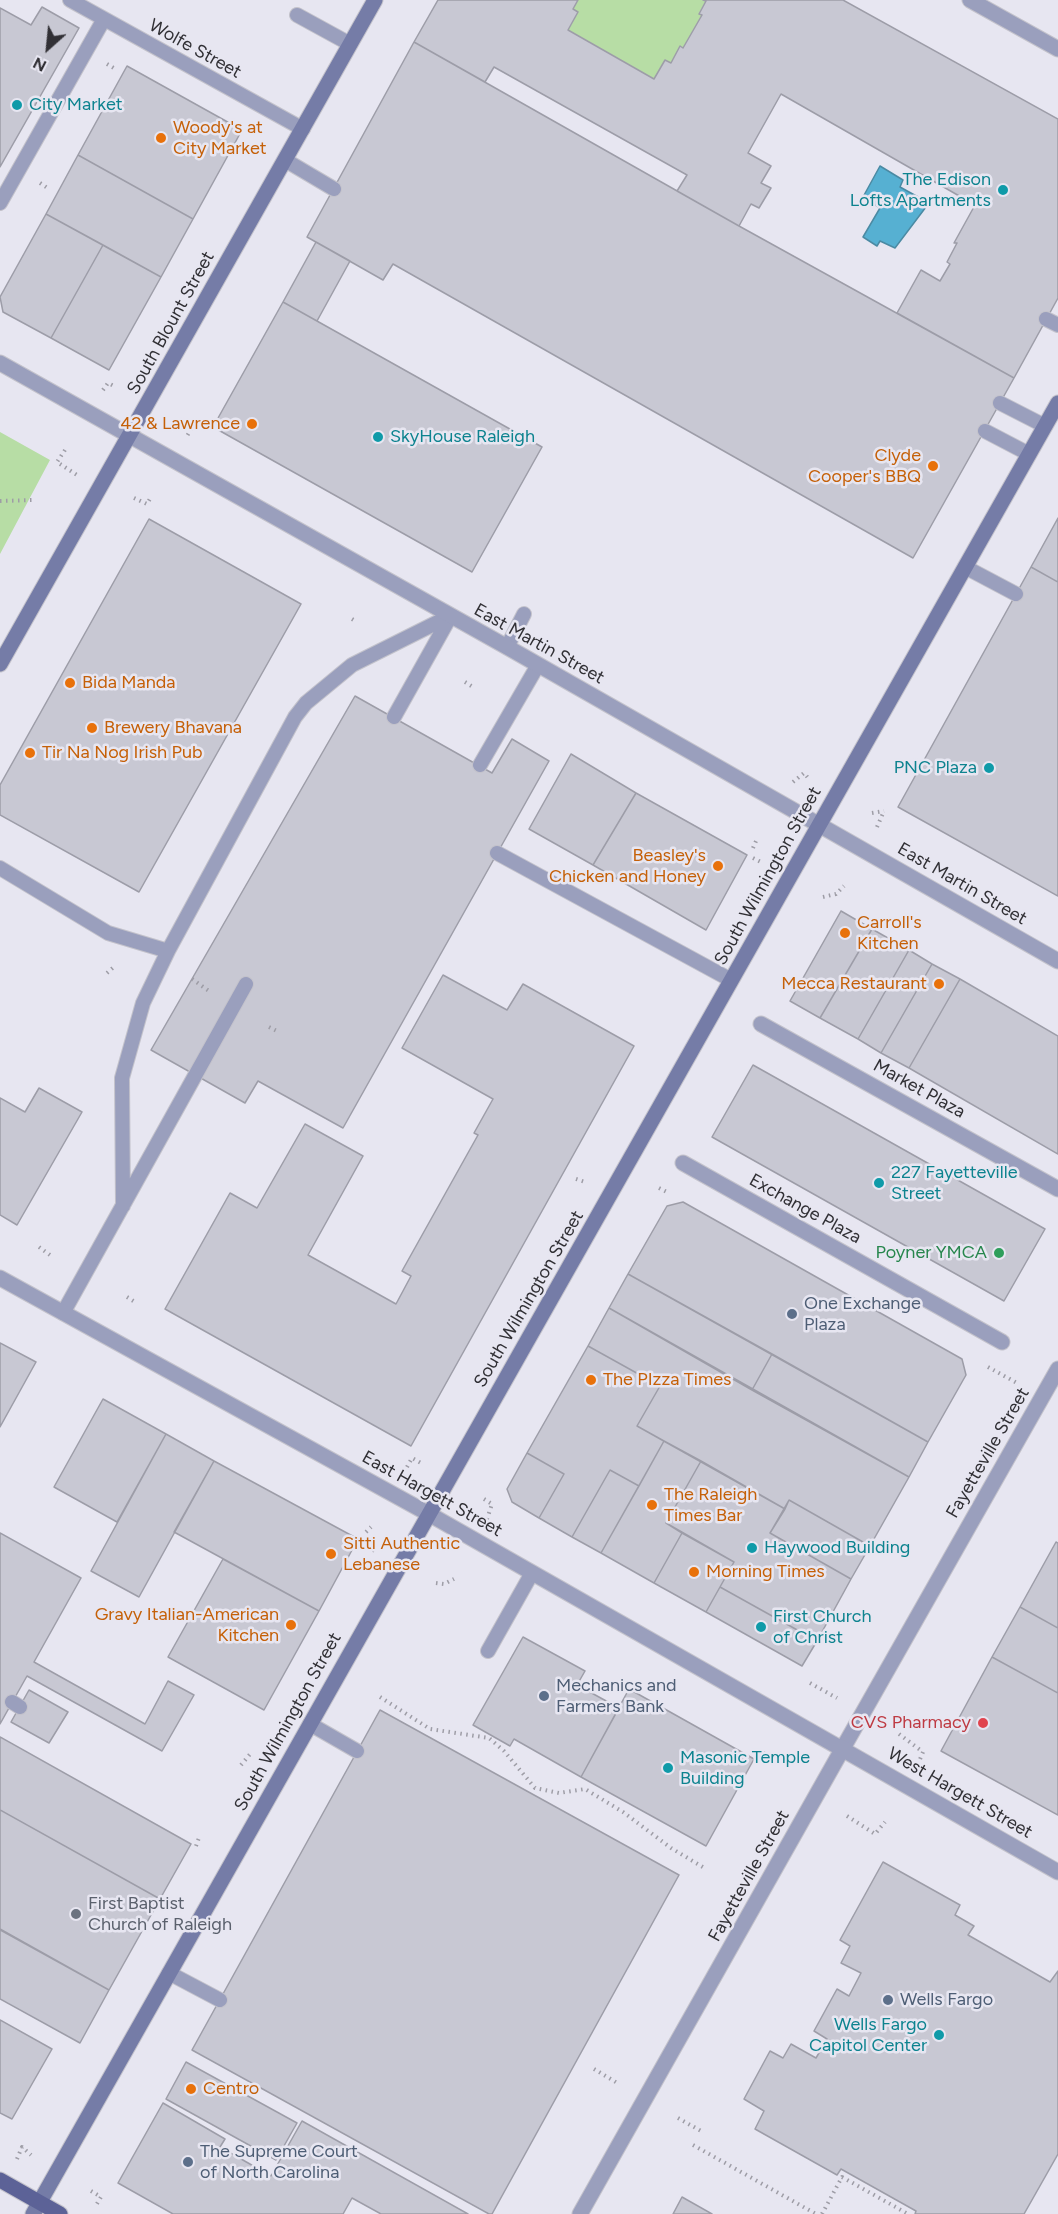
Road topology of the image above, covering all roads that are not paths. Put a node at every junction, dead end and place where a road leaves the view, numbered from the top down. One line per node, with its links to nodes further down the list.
1 (70, 0): 5 (lane, Wolfe Street)
2 (375, 0): 6 (main road, South Blount Street)
3 (970, 0): 7 (street)
4 (297, 15): 6 (lane)
5 (104, 19): 8 (lane, Wolfe Street); 11 (lane)
6 (350, 44): 8 (main road, South Blount Street)
7 (1058, 49)
8 (303, 129): 9 (main road, South Blount Street)
9 (285, 160): 10 (lane); 17 (main road, South Blount Street)
10 (334, 189)
11 (0, 203)
12 (0, 363): 17 (street, East Martin Street)
13 (1000, 403): 15 (lane)
14 (1058, 403): 15 (main road, South Wilmington Street)
15 (1045, 426): 18 (main road, South Wilmington Street)
16 (985, 431): 18 (lane)
17 (130, 436): 22 (street, East Martin Street); 24 (main road, South Blount Street)
18 (1029, 454): 19 (main road, South Wilmington Street)
19 (965, 567): 20 (lane); 28 (main road, South Wilmington Street)
20 (1016, 594)
21 (524, 614): 23 (lane)
22 (450, 616): 23 (street, East Martin Street); 26 (lane); 31 (lane)
23 (507, 647): 25 (street, East Martin Street)
24 (0, 664)
25 (538, 665): 27 (lane); 28 (street, East Martin Street)
26 (394, 717)
27 (480, 765)
28 (819, 825): 32 (street, East Martin Street); 33 (main road, South Wilmington Street)
29 (497, 853): 33 (lane)
30 (0, 868): 31 (lane)
31 (168, 951): 38 (lane)
32 (1058, 961)
33 (731, 980): 43 (main road, South Wilmington Street)
34 (246, 984): 38 (lane)
35 (761, 1024): 37 (street, Market Plaza)
36 (683, 1163): 41 (street, Exchange Plaza)
37 (1058, 1189)
38 (123, 1206): 40 (lane)
39 (0, 1278): 40 (street, East Hargett Street)
40 (63, 1313): 43 (street, East Hargett Street)
41 (1002, 1342)
42 (1058, 1369): 47 (street, Fayetteville Street)
43 (429, 1514): 44 (street, East Hargett Street); 46 (main road, South Wilmington Street)
44 (532, 1573): 45 (lane); 47 (street, East Hargett Street)
45 (488, 1651)
46 (310, 1725): 48 (lane); 50 (main road, South Wilmington Street)
47 (843, 1748): 49 (street, West Hargett Street); 55 (street, Fayetteville Street)
48 (357, 1751)
49 (1058, 1872)
50 (169, 1973): 51 (lane); 53 (main road, South Wilmington Street)
51 (220, 2000)
52 (0, 2180): 53 (main road)
53 (36, 2208): 54 (main road)
54 (60, 2214)
55 (580, 2214)

